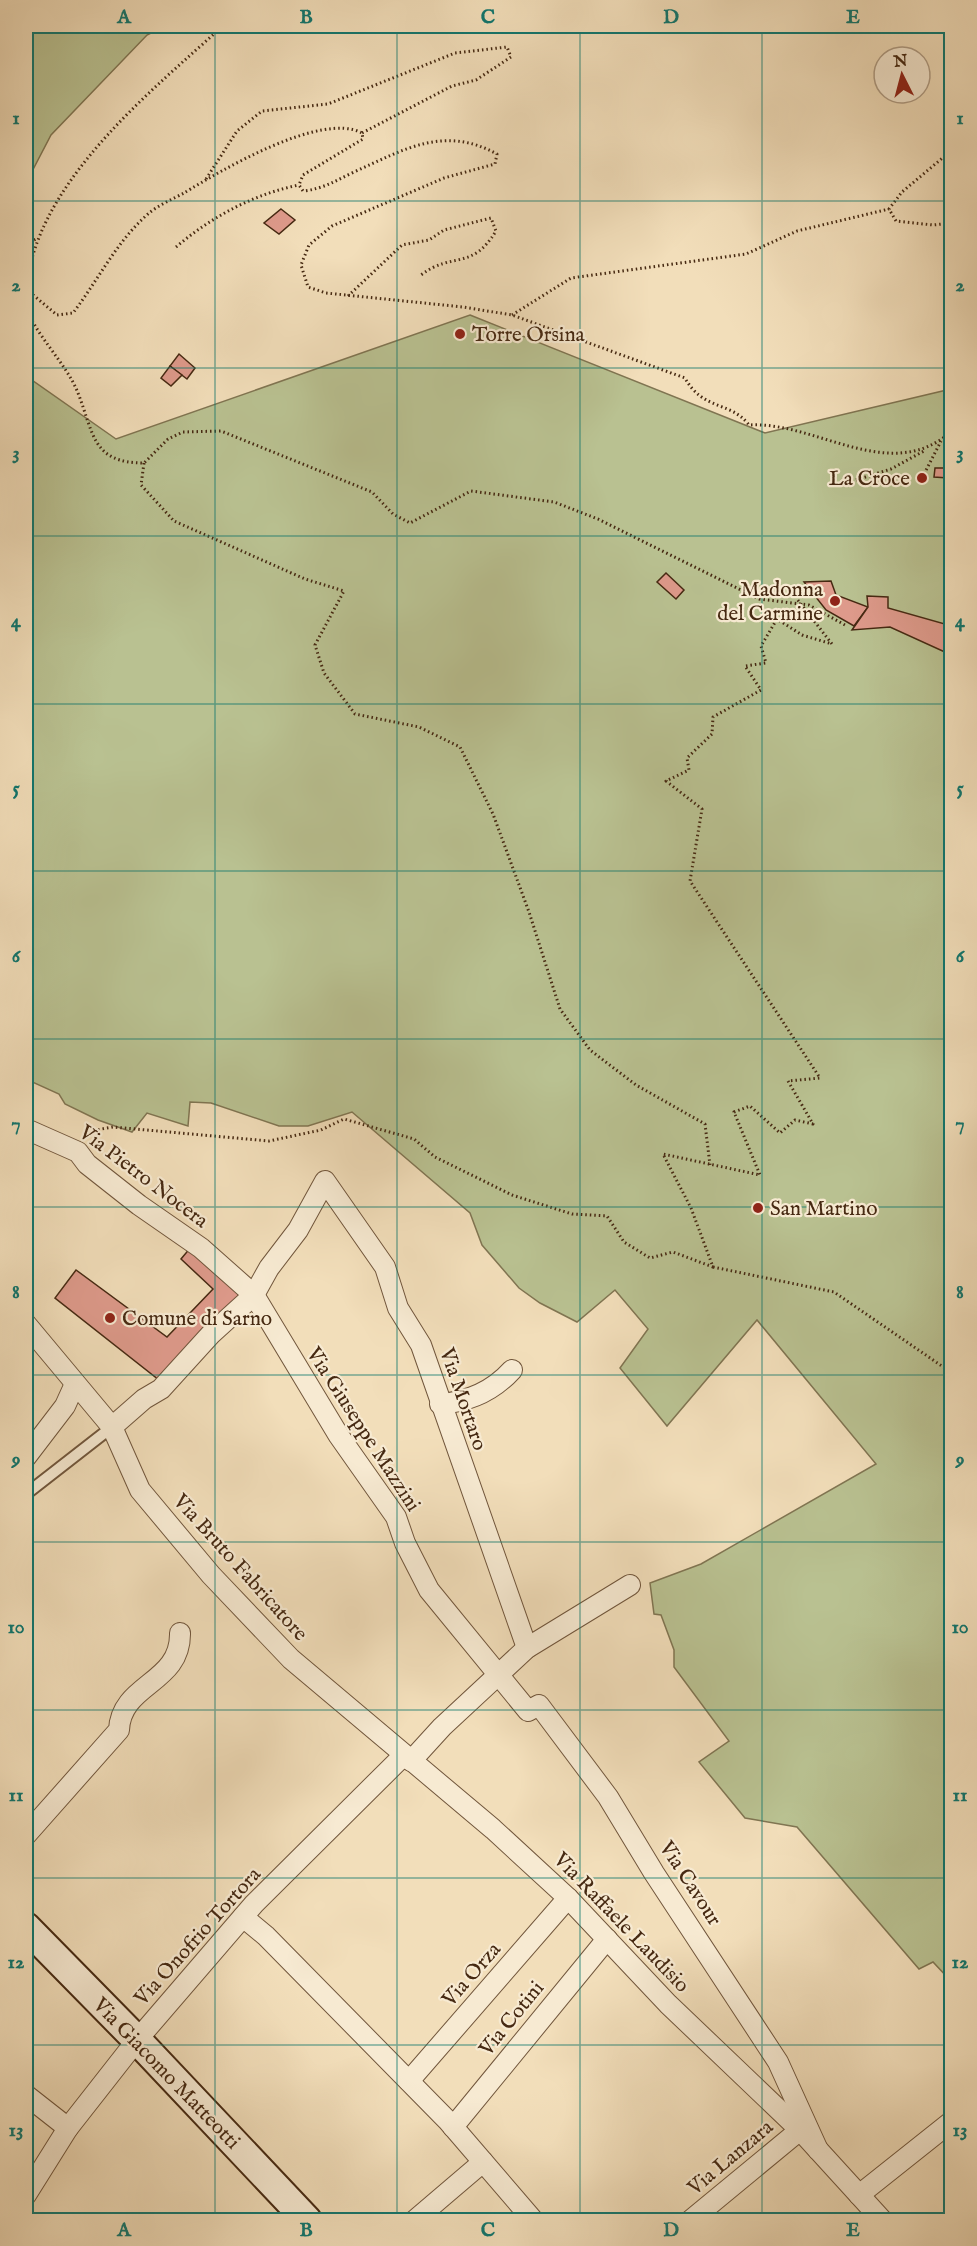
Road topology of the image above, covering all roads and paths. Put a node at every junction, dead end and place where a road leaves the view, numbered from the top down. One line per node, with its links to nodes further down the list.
1 (223, 26): 8 (path)
2 (362, 133): 4 (path); 4 (path); 5 (path)
3 (951, 150): 6 (path)
4 (205, 181): 12 (path)
5 (299, 185): 10 (path); 13 (path)
6 (890, 208): 7 (path); 14 (path)
7 (951, 223)
8 (39, 237): 9 (path); 12 (path)
9 (26, 244)
10 (176, 247)
11 (421, 275): 13 (path)
12 (26, 289): 18 (path)
13 (348, 296): 14 (path)
14 (512, 315): 17 (path)
15 (951, 431): 16 (path)
16 (942, 440): 17 (path); 19 (path)
17 (928, 448): 20 (path)
18 (144, 463): 21 (path); 26 (path)
19 (922, 478)
20 (856, 480)
21 (801, 605): 22 (path); 22 (path); 26 (path)
22 (809, 606): 23 (path)
23 (845, 625)
24 (26, 1129): 25 (street, Via Pietro Nocera)
25 (66, 1146): 27 (path); 28 (street, Via Pietro Nocera)
26 (710, 1165): 27 (path)
27 (713, 1268): 31 (path)
28 (254, 1295): 33 (street, Via Mortaro); 34 (street); 40 (street, Via Giuseppe Mazzini)
29 (26, 1324): 32 (street, Via Bruto Fabricatore)
30 (512, 1370): 33 (street)
31 (951, 1373)
32 (75, 1384): 34 (street, Via Bruto Fabricatore); 35 (street)
33 (440, 1404): 39 (street, Via Mortaro)
34 (112, 1427): 36 (lane); 41 (street, Via Bruto Fabricatore)
35 (26, 1456)
36 (26, 1494)
37 (630, 1585): 39 (street, Via Onofrio Tortora)
38 (180, 1633): 42 (street)
39 (527, 1648): 40 (street, Via Onofrio Tortora)
40 (499, 1672): 41 (street, Via Onofrio Tortora); 54 (street, Via Cavour)
41 (408, 1758): 43 (street, Via Raffaele Laudisio); 44 (street, Via Onofrio Tortora)
42 (26, 1835)
43 (568, 1898): 46 (street, Via Raffaele Laudisio); 48 (street, Via Orza)
44 (243, 1917): 47 (street, Via Onofrio Tortora); 48 (street)
45 (26, 1927): 47 (street, Via Giacomo Matteotti)
46 (607, 1939): 52 (street, Via Cotini); 53 (street, Via Raffaele Laudisio)
47 (136, 2040): 51 (street, Via Onofrio Tortora); 58 (street, Via Giacomo Matteotti)
48 (409, 2081): 52 (street)
49 (26, 2095): 51 (street)
50 (951, 2121): 57 (street)
51 (68, 2127): 56 (street, Via Onofrio Tortora)
52 (453, 2127): 55 (street)
53 (800, 2130): 54 (street, Via Raffaele Laudisio); 61 (street, Via Lanzara)
54 (818, 2150): 57 (street, Via Raffaele Laudisio)
55 (483, 2162): 59 (street); 60 (street)
56 (26, 2195)
57 (859, 2195): 62 (street, Via Raffaele Laudisio)
58 (307, 2220)
59 (415, 2220)
60 (533, 2220)
61 (692, 2220)
62 (882, 2220)

